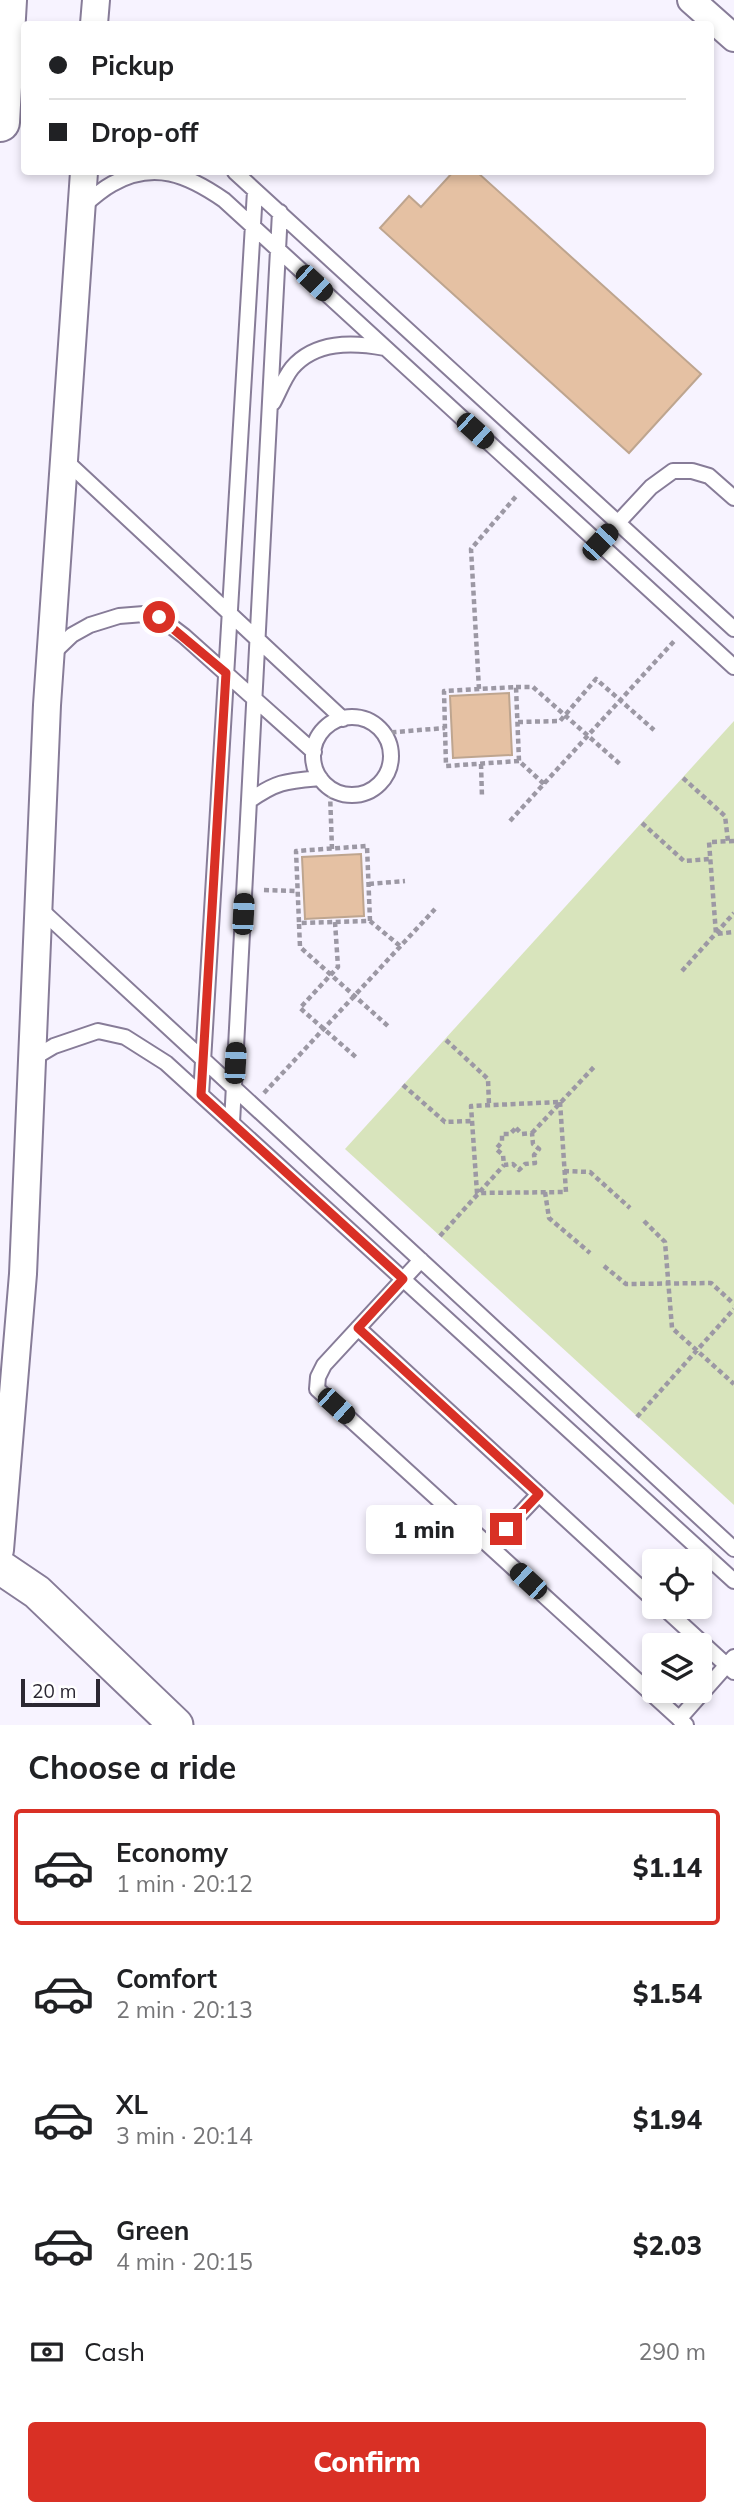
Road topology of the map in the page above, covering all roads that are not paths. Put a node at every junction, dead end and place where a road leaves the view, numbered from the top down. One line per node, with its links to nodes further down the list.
1 (7, 0): 6 (highway)
2 (96, 0): 4 (street)
3 (691, 0): 5 (street)
4 (94, 21)
5 (734, 38)
6 (0, 122)
7 (84, 175): 12 (street)
8 (137, 175): 12 (lane)
9 (176, 175): 14 (lane)
10 (238, 175): 11 (lane)
11 (255, 191): 13 (lane); 14 (lane)
12 (82, 207): 18 (street)
13 (280, 212): 15 (lane); 20 (lane)
14 (254, 228): 15 (lane); 22 (lane)
15 (279, 251): 16 (lane); 17 (lane)
16 (384, 348): 17 (lane); 21 (lane)
17 (271, 407): 24 (lane)
18 (64, 460): 22 (lane); 25 (street)
19 (734, 499): 20 (lane)
20 (618, 523): 21 (lane); 23 (lane)
21 (600, 542): 26 (lane)
22 (230, 614): 24 (lane); 27 (lane)
23 (734, 629)
24 (258, 640): 28 (lane); 29 (lane)
25 (50, 656): 27 (lane); 33 (street)
26 (734, 667)
27 (226, 673): 28 (lane); 35 (lane)
28 (255, 699): 30 (lane); 32 (lane)
29 (344, 719): 30 (lane); 31 (lane)
30 (314, 752): 31 (lane)
31 (325, 783): 32 (lane)
32 (249, 801): 36 (lane)
33 (39, 908): 34 (street); 35 (lane)
34 (32, 1059): 37 (lane); 45 (street)
35 (202, 1059): 36 (lane); 37 (lane)
36 (233, 1087): 38 (lane); 39 (lane)
37 (201, 1095): 38 (lane)
38 (232, 1123): 40 (lane)
39 (421, 1260): 40 (lane); 44 (lane)
40 (403, 1279): 41 (lane); 47 (lane)
41 (358, 1328): 42 (lane); 43 (lane)
42 (539, 1494): 43 (lane); 48 (lane)
43 (490, 1546): 52 (lane)
44 (734, 1549)
45 (0, 1550)
46 (0, 1567): 51 (street)
47 (734, 1581)
48 (642, 1589)
49 (677, 1619): 50 (lane)
50 (731, 1665): 52 (lane)
51 (177, 1722)
52 (682, 1722)

